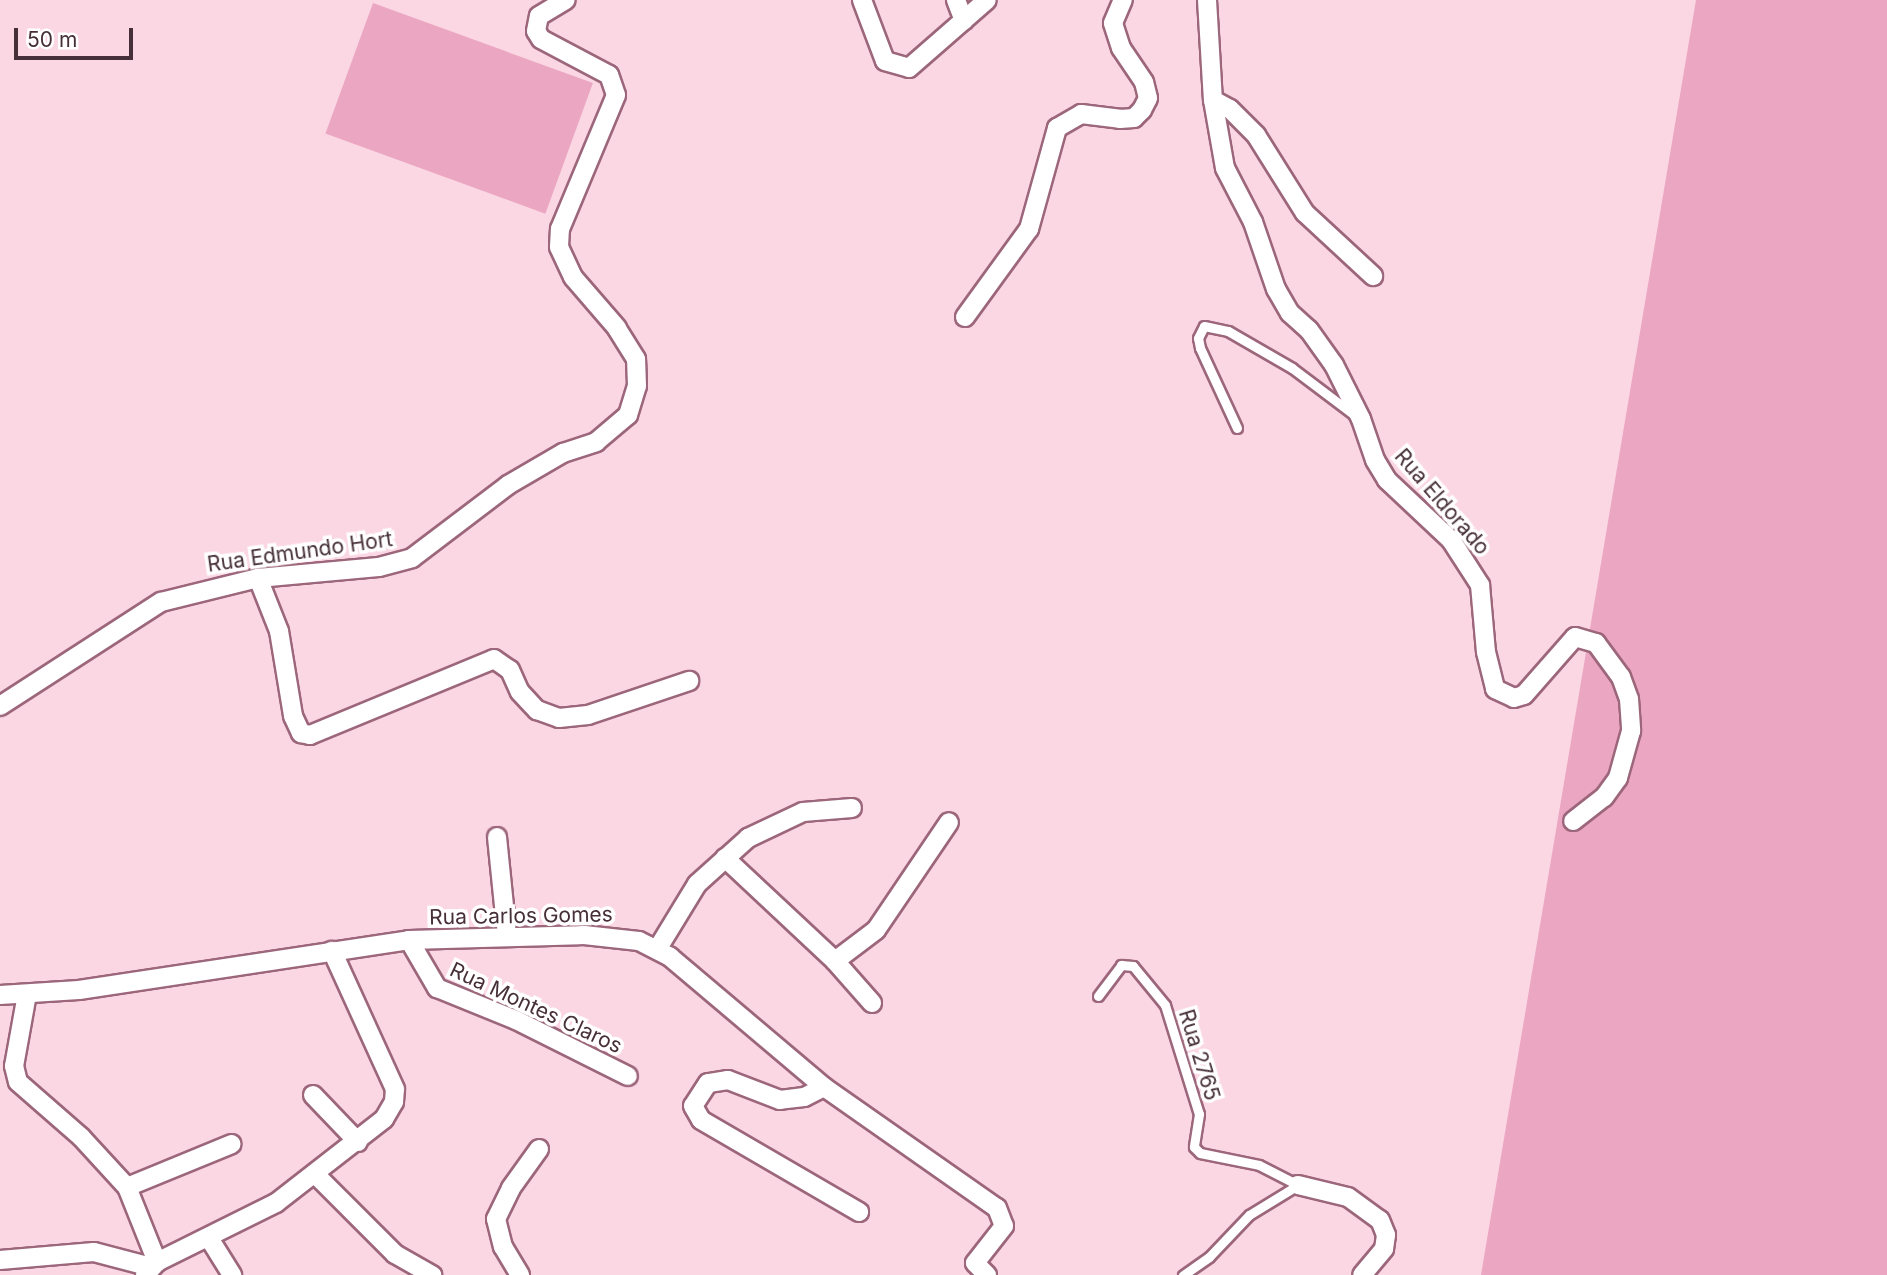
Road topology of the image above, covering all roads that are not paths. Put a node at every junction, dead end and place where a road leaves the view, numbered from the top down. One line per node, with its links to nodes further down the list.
1 (566, 0): 13 (street, Rua Edmundo Hort)
2 (862, 0): 7 (street)
3 (956, 0): 7 (street)
4 (987, 0): 7 (street)
5 (1122, 0): 10 (street)
6 (1207, 0): 8 (street, Rua Eldorado)
7 (964, 20)
8 (1213, 100): 9 (street); 11 (street, Rua Eldorado)
9 (1373, 275)
10 (965, 317)
11 (1361, 419): 12 (lane); 17 (street, Rua Eldorado)
12 (1237, 428)
13 (258, 578): 14 (street); 15 (street, Rua Edmundo Hort)
14 (689, 681)
15 (0, 706)
16 (852, 808): 20 (street)
17 (1573, 821)
18 (948, 822): 25 (street)
19 (497, 837): 21 (street)
20 (725, 858): 23 (street); 25 (street)
21 (508, 935): 22 (street, Rua Carlos Gomes); 23 (street, Rua Carlos Gomes)
22 (409, 940): 24 (street, Rua Carlos Gomes); 30 (street, Rua Montes Claros)
23 (658, 948): 31 (street, Rua Carlos Gomes)
24 (332, 951): 26 (street, Rua Carlos Gomes); 33 (street)
25 (835, 961): 29 (street)
26 (27, 994): 27 (street, Rua Carlos Gomes); 38 (street)
27 (0, 995)
28 (1098, 996): 37 (lane, Rua 2765)
29 (872, 1003)
30 (628, 1076)
31 (824, 1087): 39 (street); 46 (street, Rua Carlos Gomes)
32 (313, 1095): 33 (street)
33 (358, 1142): 36 (street)
34 (232, 1144): 38 (street)
35 (539, 1149): 45 (street)
36 (315, 1174): 40 (street); 44 (street)
37 (1298, 1185): 47 (lane); 48 (street)
38 (127, 1187): 42 (street)
39 (859, 1212)
40 (209, 1238): 42 (street); 43 (street)
41 (0, 1260): 42 (street)
42 (151, 1268)
43 (232, 1275)
44 (432, 1275)
45 (520, 1275)
46 (987, 1275)
47 (1183, 1275)
48 (1362, 1275)

